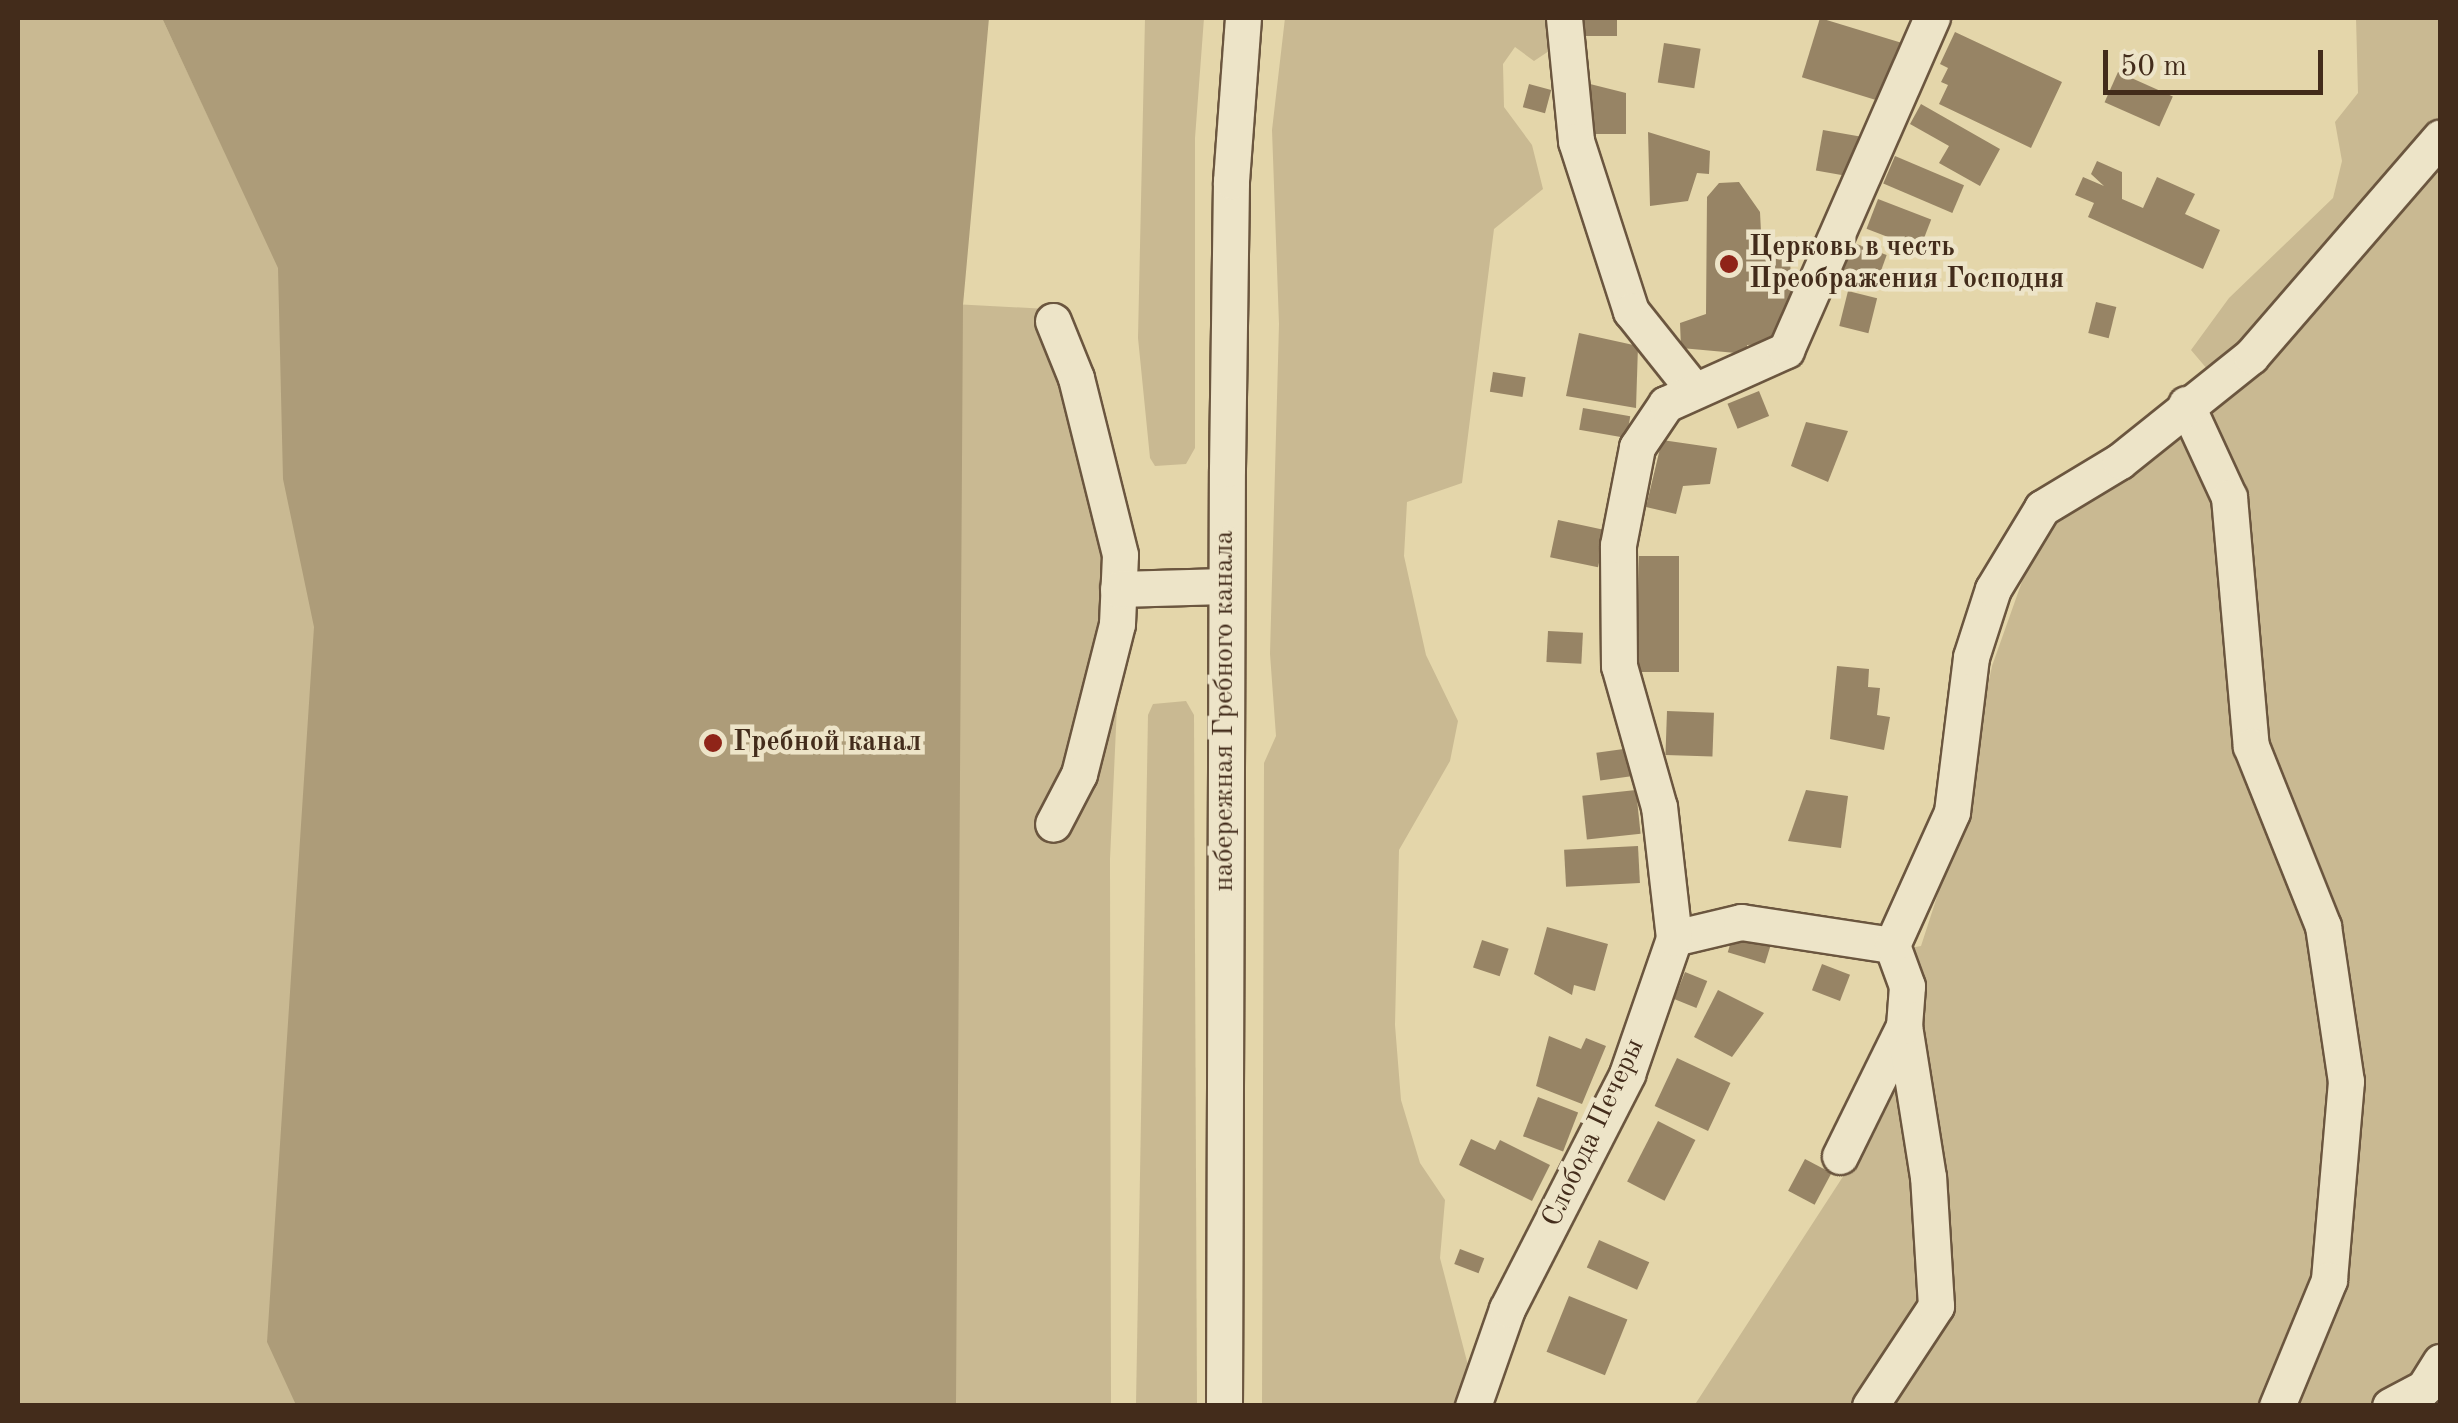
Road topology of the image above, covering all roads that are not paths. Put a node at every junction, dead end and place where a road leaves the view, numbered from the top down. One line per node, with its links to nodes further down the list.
1 (1244, 18): 8 (street, набережная Гребного канала)
2 (1564, 18): 6 (street)
3 (1932, 18): 6 (street, Слобода Печеры)
4 (2440, 138): 7 (street)
5 (1053, 320): 9 (street)
6 (1694, 389): 11 (street, Слобода Печеры)
7 (2186, 404): 12 (street); 19 (street)
8 (1226, 586): 9 (street); 16 (street, набережная Гребного канала)
9 (1118, 588): 10 (street)
10 (1053, 824)
11 (1674, 938): 12 (street); 17 (street, Слобода Печеры)
12 (1892, 945): 13 (street)
13 (1904, 1026): 14 (street); 18 (street)
14 (1840, 1156)
15 (2440, 1362): 20 (street)
16 (1224, 1406)
17 (1472, 1406)
18 (1870, 1406)
19 (2277, 1406)
20 (2390, 1406)

